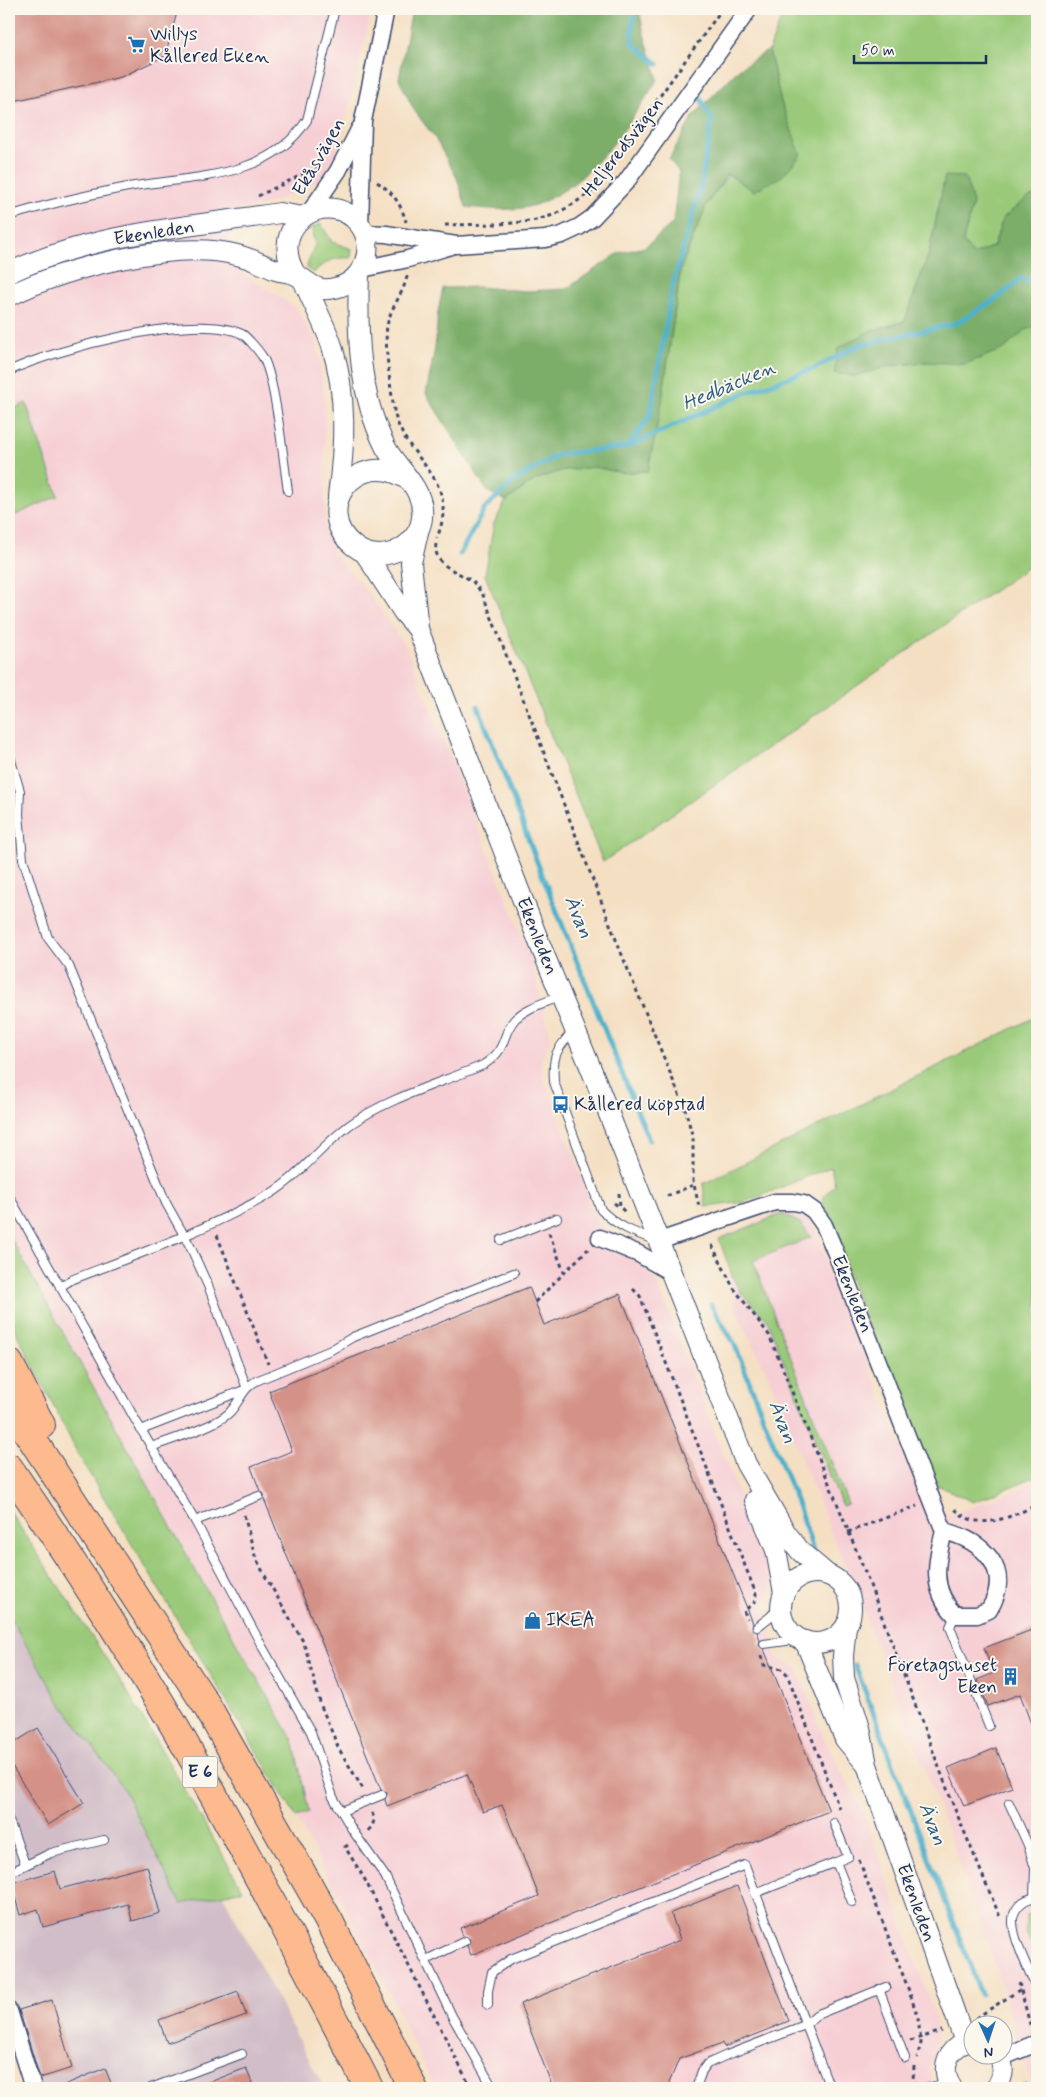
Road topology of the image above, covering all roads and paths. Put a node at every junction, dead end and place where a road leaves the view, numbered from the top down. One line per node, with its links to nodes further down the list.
1 (335, 9): 10 (lane)
2 (386, 9): 5 (street, Ekåsvägen)
3 (722, 9): 12 (path)
4 (749, 9): 14 (street, Heljeredsvägen)
5 (363, 121): 6 (street, Ekåsvägen); 7 (street, Ekåsvägen)
6 (338, 171): 8 (path); 9 (street, Ekåsvägen)
7 (361, 178): 11 (path); 13 (street, Ekåsvägen)
8 (255, 198)
9 (306, 215): 13 (street, Ekenleden); 17 (street, Ekenleden); 18 (street)
10 (9, 216)
11 (414, 225)
12 (439, 225)
13 (362, 230): 14 (street, Heljeredsvägen); 16 (street)
14 (456, 245): 15 (street, Heljeredsvägen)
15 (408, 259): 16 (street, Heljeredsvägen); 30 (path)
16 (360, 271): 18 (street, Ekenleden); 21 (street)
17 (9, 273)
18 (300, 278): 19 (street, Ekenleden); 23 (street)
19 (9, 296)
20 (9, 371): 22 (lane)
21 (410, 481): 23 (street); 24 (street)
22 (288, 491)
23 (338, 502): 25 (street)
24 (418, 532): 25 (street); 26 (street, Ekenleden)
25 (365, 553): 26 (street, Ekenleden)
26 (418, 629): 28 (street, Ekenleden)
27 (9, 754): 41 (lane)
28 (562, 995): 29 (street, Ekenleden); 41 (lane)
29 (575, 1029): 44 (street, Ekenleden); 44 (lane)
30 (693, 1185): 33 (path); 35 (path)
31 (619, 1192): 36 (path)
32 (9, 1196): 49 (lane)
33 (667, 1196)
34 (608, 1200): 36 (path)
35 (699, 1206)
36 (620, 1207): 37 (path)
37 (626, 1213)
38 (557, 1218): 39 (lane)
39 (545, 1223): 43 (lane); 46 (path)
40 (216, 1230): 53 (path)
41 (184, 1234): 49 (lane); 54 (lane)
42 (600, 1238): 46 (path); 48 (street)
43 (501, 1240)
44 (660, 1241): 48 (street, Ekenleden); 61 (street, Ekenleden)
45 (712, 1245): 66 (path)
46 (564, 1272): 51 (path)
47 (514, 1273): 54 (lane)
48 (672, 1273): 58 (street, Ekenleden)
49 (60, 1287): 56 (lane)
50 (633, 1288): 71 (path)
51 (535, 1302)
52 (9, 1363): 67 (highway)
53 (269, 1367)
54 (245, 1388): 56 (lane); 57 (lane)
55 (9, 1404): 67 (highway, E 6)
56 (141, 1430): 57 (lane)
57 (151, 1447): 64 (lane)
58 (746, 1464): 68 (street, Ekenleden); 69 (street, Ekenleden)
59 (9, 1468): 115 (highway, E 6)
60 (260, 1496): 62 (lane)
61 (933, 1500): 63 (path); 65 (street, Ekenleden); 66 (path)
62 (241, 1503): 64 (lane); 78 (path)
63 (1037, 1506)
64 (196, 1521): 82 (lane)
65 (944, 1531): 70 (street); 70 (street)
66 (848, 1532): 96 (path)
67 (103, 1544): 116 (highway, E 6)
68 (828, 1575): 69 (street); 72 (street, Ekenleden)
69 (783, 1597): 73 (lane); 74 (street, Ekenleden)
70 (954, 1615): 76 (lane)
71 (747, 1620)
72 (846, 1626): 74 (street); 77 (street, Ekenleden)
73 (757, 1627)
74 (803, 1640): 75 (lane); 77 (street, Ekenleden)
75 (761, 1646): 83 (path)
76 (989, 1726)
77 (867, 1765): 104 (street, Ekenleden)
78 (364, 1792)
79 (382, 1795): 82 (lane)
80 (1009, 1803): 94 (lane)
81 (371, 1809): 86 (path)
82 (342, 1812): 98 (lane)
83 (841, 1814)
84 (9, 1821): 91 (lane)
85 (834, 1823): 90 (lane)
86 (366, 1832)
87 (104, 1840): 91 (lane)
88 (350, 1843): 117 (path)
89 (856, 1851): 111 (path)
90 (836, 1862): 93 (lane); 95 (lane)
91 (25, 1864): 92 (lane)
92 (9, 1873)
93 (755, 1894): 101 (lane); 103 (lane)
94 (1035, 1898): 100 (lane)
95 (852, 1902)
96 (1001, 1920)
97 (465, 1941): 98 (lane)
98 (426, 1960): 118 (lane)
99 (1018, 1981): 106 (path)
100 (1037, 1990)
101 (488, 2005)
102 (9, 2011): 113 (street)
103 (805, 2025): 109 (lane); 119 (lane); 120 (lane)
104 (964, 2027)
105 (964, 2043): 112 (street, Ekenleden)
106 (1036, 2043): 107 (street)
107 (1014, 2051)
108 (242, 2054): 114 (lane)
109 (905, 2058)
110 (1000, 2064): 122 (street)
111 (913, 2080)
112 (950, 2086): 121 (lane)
113 (32, 2088)
114 (151, 2088)
115 (369, 2088)
116 (413, 2088)
117 (472, 2088)
118 (493, 2088)
119 (696, 2088)
120 (830, 2088)
121 (927, 2088)
122 (996, 2088)

